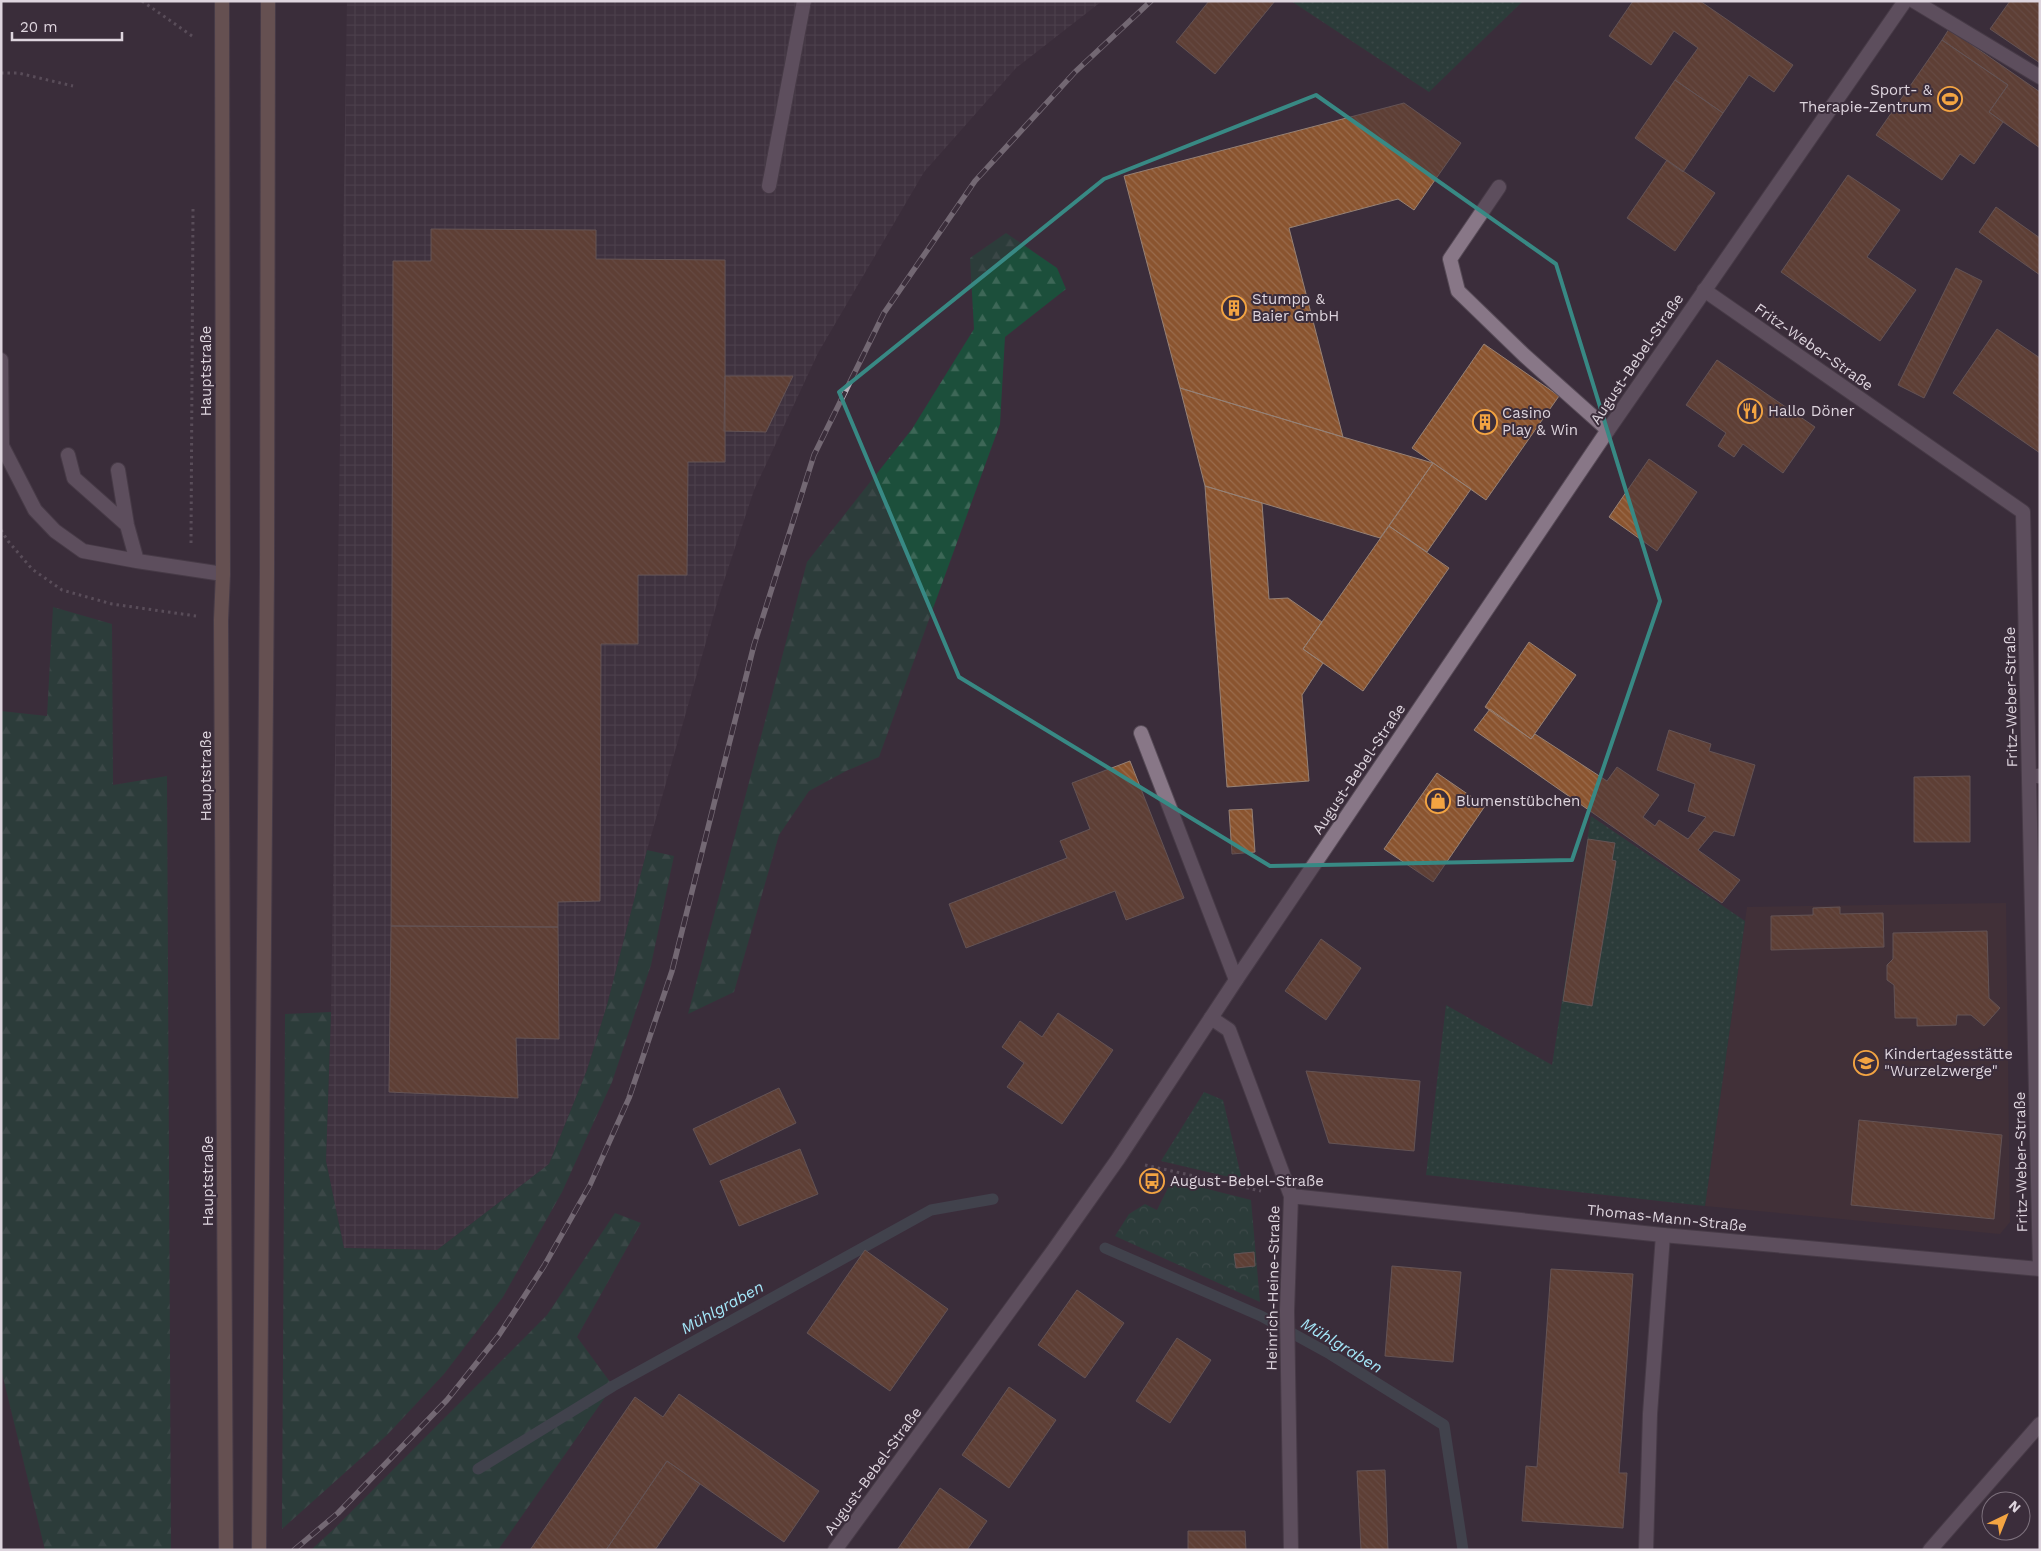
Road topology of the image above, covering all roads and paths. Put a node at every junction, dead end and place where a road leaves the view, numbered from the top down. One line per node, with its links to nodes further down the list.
1 (142, 1): 8 (path)
2 (222, 1): 10 (main road, Hauptstraße)
3 (268, 1): 39 (main road)
4 (804, 1): 14 (street)
5 (1905, 1): 17 (street, August-Bebel-Straße)
6 (1914, 1): 12 (street)
7 (194, 29): 8 (path)
8 (194, 38): 9 (path); 10 (path)
9 (194, 48)
10 (222, 58): 27 (main road, Hauptstraße)
11 (1, 73): 13 (path)
12 (2040, 77)
13 (73, 86)
14 (769, 186)
15 (1499, 188): 19 (street)
16 (193, 205): 26 (path)
17 (1704, 290): 19 (street, August-Bebel-Straße); 30 (street, Fritz-Weber-Straße)
18 (1, 360): 20 (street)
19 (1608, 430): 31 (street, August-Bebel-Straße)
20 (2, 445): 25 (street)
21 (68, 455): 23 (street)
22 (118, 470): 23 (street)
23 (128, 526): 25 (street)
24 (1, 530): 28 (path)
25 (137, 561): 26 (street)
26 (191, 569): 27 (street)
27 (223, 574): 28 (main road, Hauptstraße)
28 (221, 620): 38 (main road, Hauptstraße)
29 (1141, 733): 31 (street)
30 (2034, 776): 36 (street, Fritz-Weber-Straße)
31 (1236, 980): 32 (street, August-Bebel-Straße)
32 (1211, 1018): 33 (street, August-Bebel-Straße); 34 (street, Heinrich-Heine-Straße)
33 (1118, 1159): 34 (path); 40 (street, August-Bebel-Straße)
34 (1291, 1196): 35 (street, Thomas-Mann-Straße); 41 (street, Heinrich-Heine-Straße)
35 (1663, 1234): 36 (street, Thomas-Mann-Straße); 42 (street)
36 (2040, 1270)
37 (2040, 1424): 43 (street)
38 (226, 1550)
39 (259, 1550)
40 (835, 1550)
41 (1291, 1550)
42 (1646, 1550)
43 (1930, 1550)

